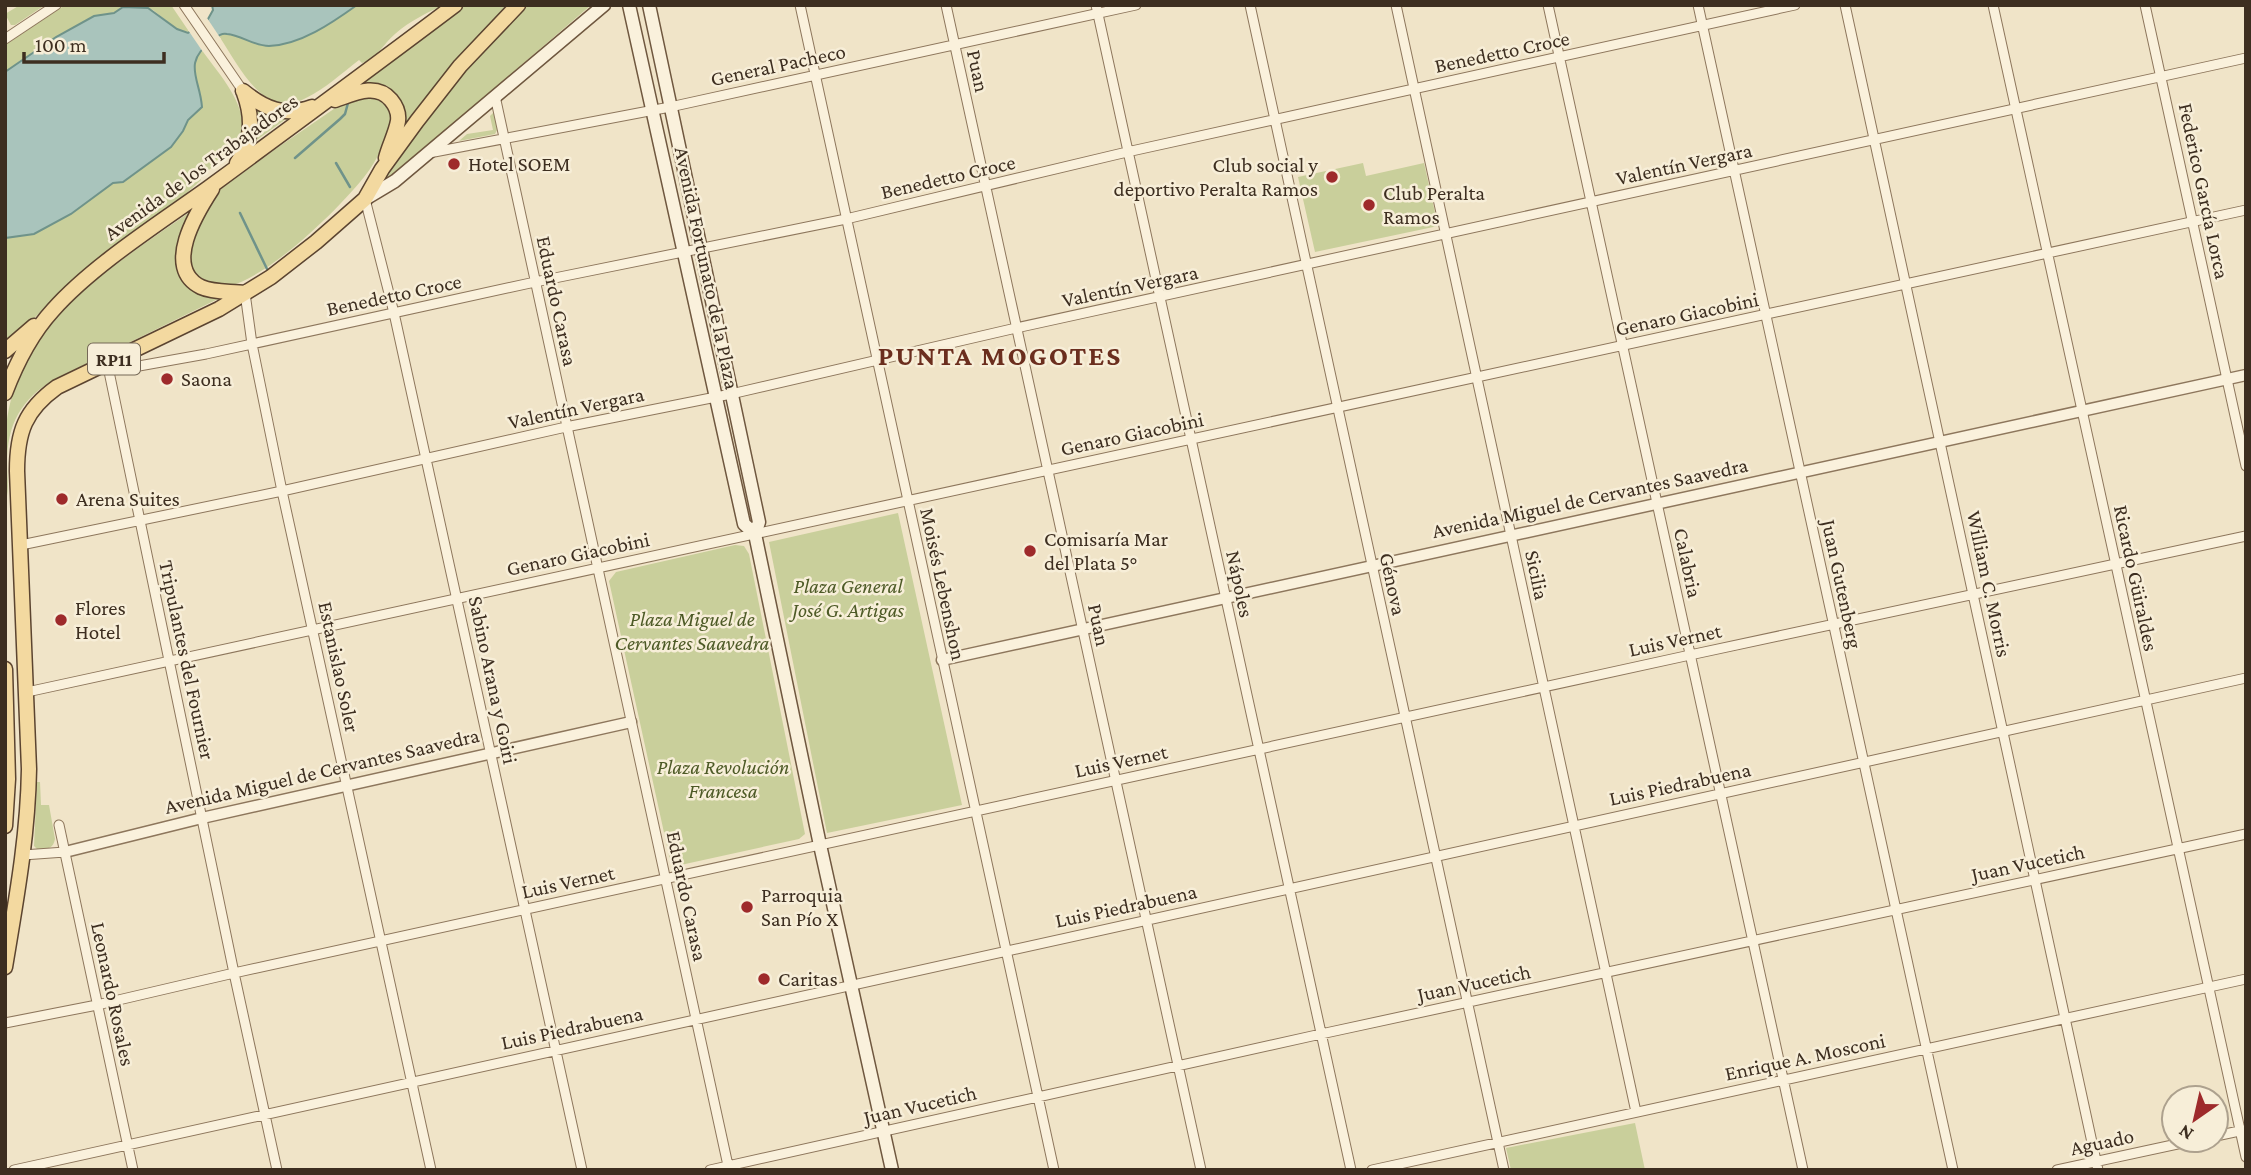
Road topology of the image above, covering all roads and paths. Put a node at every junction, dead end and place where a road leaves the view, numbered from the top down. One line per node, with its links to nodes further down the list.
1 (56, 5): 21 (street)
2 (184, 5): 28 (street)
3 (455, 5): 30 (main road, Avenida de los Trabajadores)
4 (518, 5): 39 (main road, RP11)
5 (604, 5): 29 (main road)
6 (629, 5): 32 (main road, Avenida Fortunato de la Plaza)
7 (649, 5): 31 (main road, Avenida Fortunato de la Plaza)
8 (800, 5): 25 (street, Moisés Lebenshon)
9 (946, 5): 22 (street, Puan)
10 (1136, 5): 19 (street, General Pacheco)
11 (1250, 5): 34 (street, Génova)
12 (1396, 5): 27 (street, Sicilia)
13 (1548, 5): 23 (street, Calabria)
14 (1698, 5): 20 (street, Juan Gutenberg)
15 (1795, 5): 20 (street, Benedetto Croce)
16 (1845, 5): 36 (street, William C. Morris)
17 (1993, 5): 33 (street, Ricardo Güiraldes)
18 (2145, 5): 26 (street, Federico García Lorca)
19 (1097, 9): 22 (street, General Pacheco); 37 (street, Nápoles)
20 (1703, 25): 23 (street, Benedetto Croce); 41 (street, Juan Gutenberg)
21 (5, 39)
22 (954, 45): 25 (street, General Pacheco); 43 (street, Puan)
23 (1560, 57): 27 (street, Benedetto Croce); 45 (street, Calabria)
24 (2246, 58): 26 (street, Valentín Vergara)
25 (815, 75): 31 (street, General Pacheco); 47 (street, Moisés Lebenshon)
26 (2161, 77): 33 (street, Valentín Vergara); 48 (street, Federico García Lorca)
27 (1414, 89): 34 (street, Benedetto Croce); 49 (street, Sicilia)
28 (243, 91): 30 (main road); 40 (main road)
29 (495, 96): 35 (street, Eduardo Carasa); 38 (main road)
30 (322, 104): 39 (main road); 40 (main road, Avenida de los Trabajadores)
31 (670, 107): 32 (street, General Pacheco); 50 (main road, Avenida Fortunato de la Plaza)
32 (652, 110): 35 (street, General Pacheco); 51 (main road, Avenida Fortunato de la Plaza)
33 (2015, 110): 36 (street, Valentín Vergara); 52 (street, Ricardo Güiraldes)
34 (1275, 120): 37 (street, Benedetto Croce); 53 (street, Génova)
35 (505, 140): 38 (street, General Pacheco); 54 (street, Eduardo Carasa)
36 (1874, 141): 41 (street, Valentín Vergara); 55 (street, William C. Morris)
37 (1127, 152): 43 (street, Benedetto Croce); 57 (street, Nápoles)
38 (427, 153): 44 (main road)
39 (382, 169): 44 (main road, RP11)
40 (230, 171): 42 (main road, Avenida de los Trabajadores)
41 (1734, 171): 45 (street, Valentín Vergara); 60 (street, Juan Gutenberg)
42 (216, 182): 56 (main road); 58 (main road, Avenida de los Trabajadores)
43 (985, 187): 47 (street, Benedetto Croce); 61 (street, Puan)
44 (366, 199): 56 (main road, RP11); 59 (street, Sabino Arana y Goiri)
45 (1591, 202): 49 (street, Valentín Vergara); 63 (street, Calabria)
46 (2246, 210): 48 (street, Genaro Giacobini)
47 (846, 219): 50 (street, Benedetto Croce); 65 (street, Moisés Lebenshon)
48 (2193, 222): 52 (street, Genaro Giacobini); 69 (street, Federico García Lorca)
49 (1446, 234): 53 (street, Valentín Vergara); 68 (street, Sicilia)
50 (701, 249): 51 (street, Benedetto Croce); 71 (main road, Avenida Fortunato de la Plaza)
51 (684, 253): 54 (street, Benedetto Croce); 72 (main road, Avenida Fortunato de la Plaza)
52 (2047, 254): 55 (street, Genaro Giacobini); 74 (street, Ricardo Güiraldes)
53 (1306, 265): 57 (street, Valentín Vergara); 73 (street, Génova)
54 (534, 282): 59 (street, Benedetto Croce); 75 (street, Eduardo Carasa)
55 (1905, 284): 60 (street, Genaro Giacobini); 77 (street, William C. Morris)
56 (245, 293): 62 (street, Estanislao Soler); 66 (main road, RP11)
57 (1159, 297): 61 (street, Valentín Vergara); 76 (street, Nápoles)
58 (51, 312): 64 (main road); 70 (main road, Avenida de los Trabajadores)
59 (394, 313): 62 (street, Benedetto Croce); 78 (street, Sabino Arana y Goiri)
60 (1766, 315): 63 (street, Genaro Giacobini); 81 (street, Juan Gutenberg)
61 (1016, 328): 65 (street, Valentín Vergara); 80 (street, Puan)
62 (252, 344): 66 (street, Benedetto Croce); 82 (street, Estanislao Soler)
63 (1623, 346): 68 (street, Genaro Giacobini); 84 (street, Calabria)
64 (5, 351)
65 (876, 360): 71 (street, Valentín Vergara); 83 (street, Moisés Lebenshon)
66 (107, 362): 85 (street, Tripulantes del Fournier); 89 (main road, RP11)
67 (2246, 375): 69 (street, Avenida Miguel de Cervantes Saavedra)
68 (1477, 377): 73 (street, Genaro Giacobini); 87 (street, Sicilia)
69 (2227, 379): 74 (street, Avenida Miguel de Cervantes Saavedra); 79 (street, Federico García Lorca)
70 (5, 393)
71 (732, 394): 72 (street, Valentín Vergara); 86 (main road, Avenida Fortunato de la Plaza)
72 (716, 397): 75 (street, Valentín Vergara); 86 (main road, Avenida Fortunato de la Plaza)
73 (1338, 408): 76 (street, Genaro Giacobini); 91 (street, Génova)
74 (2081, 411): 77 (street, Avenida Miguel de Cervantes Saavedra); 90 (street, Ricardo Güiraldes)
75 (566, 427): 78 (street, Valentín Vergara); 92 (street, Eduardo Carasa)
76 (1190, 439): 80 (street, Genaro Giacobini); 94 (street, Nápoles)
77 (1940, 442): 81 (street, Avenida Miguel de Cervantes Saavedra); 93 (street, William C. Morris)
78 (426, 457): 82 (street, Valentín Vergara); 95 (street, Sabino Arana y Goiri)
79 (2246, 466)
80 (1047, 471): 83 (street, Genaro Giacobini); 97 (street, Puan)
81 (1800, 472): 84 (street, Avenida Miguel de Cervantes Saavedra); 96 (street, Juan Gutenberg)
82 (282, 491): 85 (street, Valentín Vergara); 98 (street, Estanislao Soler)
83 (907, 501): 86 (street, Genaro Giacobini); 100 (street, Moisés Lebenshon)
84 (1657, 503): 87 (street, Avenida Miguel de Cervantes Saavedra); 99 (street, Calabria)
85 (140, 521): 89 (street, Valentín Vergara); 101 (street, Tripulantes del Fournier)
86 (755, 534): 92 (street, Genaro Giacobini); 122 (main road, Avenida Fortunato de la Plaza)
87 (1511, 536): 91 (street, Avenida Miguel de Cervantes Saavedra); 104 (street, Sicilia)
88 (2246, 536): 90 (street, Luis Vernet)
89 (21, 545): 105 (main road, RP11)
90 (2115, 564): 93 (street, Luis Vernet); 106 (street, Ricardo Güiraldes)
91 (1371, 566): 94 (street, Avenida Miguel de Cervantes Saavedra); 107 (street, Génova)
92 (597, 568): 95 (street, Genaro Giacobini); 108 (street, Eduardo Carasa)
93 (1973, 594): 96 (street, Luis Vernet); 109 (street, William C. Morris)
94 (1225, 598): 97 (street, Avenida Miguel de Cervantes Saavedra); 110 (street, Nápoles)
95 (457, 599): 98 (street, Genaro Giacobini); 111 (street, Sabino Arana y Goiri)
96 (1833, 624): 99 (street, Luis Vernet); 112 (street, Juan Gutenberg)
97 (1082, 629): 100 (street, Avenida Miguel de Cervantes Saavedra); 113 (street, Puan)
98 (313, 630): 101 (street, Genaro Giacobini); 114 (street, Estanislao Soler)
99 (1690, 655): 104 (street, Luis Vernet); 115 (street, Calabria)
100 (942, 660): 116 (street, Moisés Lebenshon)
101 (168, 661): 105 (street, Genaro Giacobini); 117 (street, Tripulantes del Fournier)
102 (5, 669): 120 (main road)
103 (2246, 677): 106 (street, Luis Piedrabuena)
104 (1544, 687): 107 (street, Luis Vernet); 119 (street, Sicilia)
105 (27, 692): 125 (main road, RP11)
106 (2145, 700): 109 (street, Luis Piedrabuena); 123 (street, Ricardo Güiraldes)
107 (1405, 717): 110 (street, Luis Vernet); 126 (street, Génova)
108 (631, 722): 111 (street, Avenida Miguel de Cervantes Saavedra); 127 (street, Eduardo Carasa)
109 (2003, 731): 112 (street, Luis Piedrabuena); 128 (street, William C. Morris)
110 (1258, 749): 113 (street, Luis Vernet); 129 (street, Nápoles)
111 (491, 753): 114 (street, Avenida Miguel de Cervantes Saavedra); 130 (street, Sabino Arana y Goiri)
112 (1863, 762): 115 (street, Luis Piedrabuena); 131 (street, Juan Gutenberg)
113 (1115, 780): 116 (street, Luis Vernet); 132 (street, Puan)
114 (347, 785): 117 (street, Avenida Miguel de Cervantes Saavedra); 133 (street, Estanislao Soler)
115 (1720, 793): 119 (street, Luis Piedrabuena); 134 (street, Calabria)
116 (975, 811): 122 (street, Luis Vernet); 135 (street, Moisés Lebenshon)
117 (202, 817): 124 (street, Avenida Miguel de Cervantes Saavedra); 138 (street, Tripulantes del Fournier)
118 (59, 825): 124 (street, Leonardo Rosales)
119 (1574, 825): 126 (street, Luis Piedrabuena); 137 (street, Sicilia)
120 (5, 826)
121 (2246, 834): 123 (street, Juan Vucetich)
122 (820, 845): 127 (street, Luis Vernet); 140 (main road, Avenida Fortunato de la Plaza)
123 (2178, 849): 128 (street, Juan Vucetich); 141 (street, Ricardo Güiraldes)
124 (65, 852): 125 (street, Avenida Miguel de Cervantes Saavedra); 143 (street, Leonardo Rosales)
125 (23, 855): 136 (main road, RP11)
126 (1435, 856): 129 (street, Luis Piedrabuena); 142 (street, Génova)
127 (665, 879): 130 (street, Luis Vernet); 144 (street, Eduardo Carasa)
128 (2035, 880): 131 (street, Juan Vucetich); 145 (street, William C. Morris)
129 (1289, 888): 132 (street, Luis Piedrabuena); 147 (street, Nápoles)
130 (525, 909): 133 (street, Luis Vernet); 148 (street, Sabino Arana y Goiri)
131 (1896, 910): 134 (street, Juan Vucetich); 149 (street, Juan Gutenberg)
132 (1146, 919): 135 (street, Luis Piedrabuena); 150 (street, Puan)
133 (381, 941): 138 (street, Luis Vernet); 152 (street, Estanislao Soler)
134 (1752, 941): 137 (street, Juan Vucetich); 151 (street, Calabria)
135 (1006, 950): 140 (street, Luis Piedrabuena); 153 (street, Moisés Lebenshon)
136 (5, 967)
137 (1606, 972): 142 (street, Juan Vucetich); 154 (street, Sicilia)
138 (234, 973): 143 (street, Luis Vernet); 155 (street, Tripulantes del Fournier)
139 (2246, 979): 141 (street, Enrique A. Mosconi)
140 (851, 985): 144 (street, Luis Piedrabuena); 157 (main road, Avenida Fortunato de la Plaza)
141 (2208, 987): 145 (street, Enrique A. Mosconi); 156 (street, Ricardo Güiraldes)
142 (1467, 1002): 147 (street, Juan Vucetich); 158 (street, Génova)
143 (97, 1005): 146 (street, Luis Vernet); 159 (street, Leonardo Rosales)
144 (695, 1018): 148 (street, Luis Piedrabuena); 163 (street, Eduardo Carasa)
145 (2065, 1018): 149 (street, Enrique A. Mosconi); 162 (street, William C. Morris)
146 (5, 1023)
147 (1321, 1034): 150 (street, Juan Vucetich); 173 (street, Nápoles)
148 (556, 1049): 152 (street, Luis Piedrabuena); 168 (street, Sabino Arana y Goiri)
149 (1926, 1049): 151 (street, Enrique A. Mosconi); 177 (street, Juan Gutenberg)
150 (1178, 1065): 153 (street, Juan Vucetich); 172 (street, Puan)
151 (1783, 1080): 154 (street, Enrique A. Mosconi); 176 (street, Calabria)
152 (412, 1081): 155 (street, Luis Piedrabuena); 167 (street, Estanislao Soler)
153 (1038, 1097): 157 (street, Juan Vucetich); 171 (street, Moisés Lebenshon)
154 (1636, 1112): 158 (street, Enrique A. Mosconi)
155 (265, 1113): 159 (street, Luis Piedrabuena); 166 (street, Tripulantes del Fournier)
156 (2243, 1130): 161 (street, Ricardo Güiraldes)
157 (884, 1131): 163 (street, Juan Vucetich); 170 (main road, Avenida Fortunato de la Plaza)
158 (1498, 1142): 174 (street, Enrique A. Mosconi); 175 (street, Génova)
159 (127, 1144): 164 (street, Luis Piedrabuena); 165 (street, Leonardo Rosales)
160 (2160, 1149): 162 (street, Aguado)
161 (2246, 1157)
162 (2097, 1166): 178 (street, Aguado)
163 (728, 1168): 169 (street, Juan Vucetich)
164 (14, 1170)
165 (133, 1170)
166 (277, 1170)
167 (431, 1170)
168 (582, 1170)
169 (710, 1170)
170 (892, 1170)
171 (1054, 1170)
172 (1201, 1170)
173 (1351, 1170)
174 (1372, 1170)
175 (1504, 1170)
176 (1803, 1170)
177 (1953, 1170)
178 (2057, 1170)

